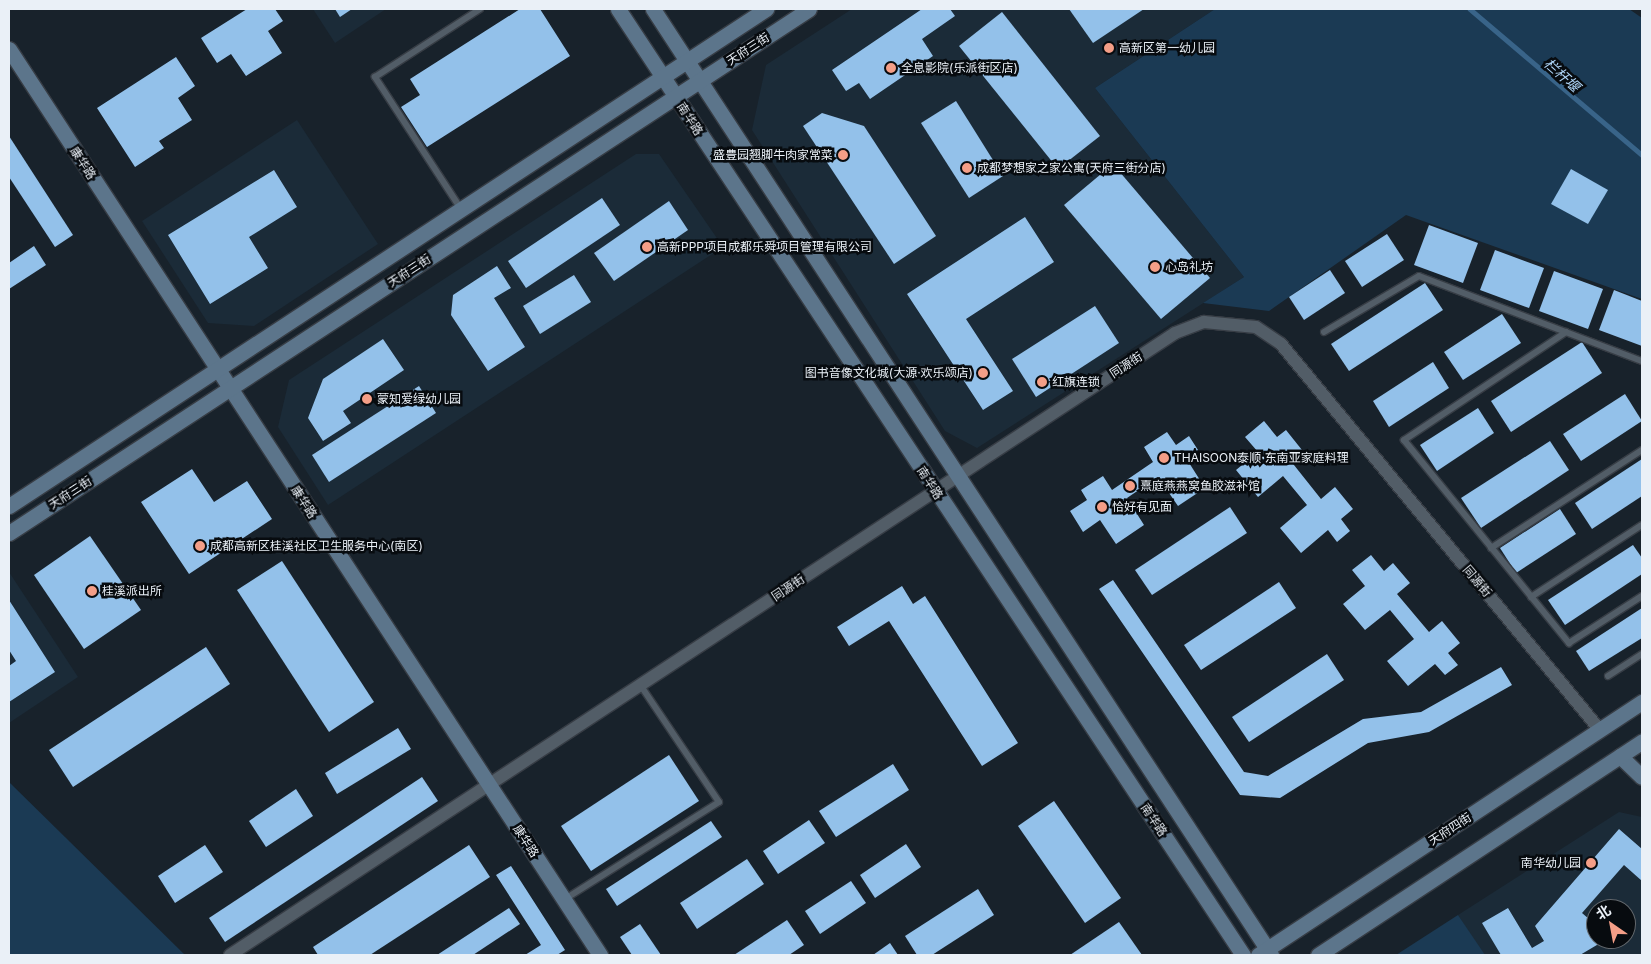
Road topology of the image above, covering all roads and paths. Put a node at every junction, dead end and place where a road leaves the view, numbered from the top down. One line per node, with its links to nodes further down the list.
1 (480, 9): 11 (lane)
2 (618, 9): 8 (main road, 南华路)
3 (653, 9): 7 (main road, 南华路)
4 (766, 9): 7 (main road, 天府三街)
5 (810, 9): 9 (main road, 天府三街)
6 (9, 49): 15 (main road, 康华路)
7 (687, 61): 8 (main road, 天府三街); 9 (main road, 南华路)
8 (662, 78): 10 (main road, 南华路); 11 (main road, 天府三街)
9 (699, 81): 10 (main road, 天府三街); 18 (main road, 南华路)
10 (675, 96): 16 (main road, 天府三街); 19 (main road, 南华路)
11 (461, 209): 15 (main road, 天府三街)
12 (1324, 332): 13 (lane)
13 (1566, 332): 14 (lane); 23 (lane)
14 (1642, 361)
15 (218, 369): 16 (main road, 康华路); 20 (main road, 天府三街)
16 (230, 388): 22 (main road, 天府三街); 34 (main road, 康华路)
17 (1642, 450): 23 (lane)
18 (956, 476): 19 (street, 同源街); 30 (street, 同源街); 36 (main road, 南华路)
19 (934, 490): 28 (street, 同源街); 39 (main road, 南华路)
20 (9, 506)
21 (1642, 524): 25 (lane)
22 (9, 533)
23 (1491, 548): 25 (lane)
24 (1642, 596): 25 (lane)
25 (1531, 597)
26 (1642, 654): 27 (lane)
27 (1608, 676)
28 (641, 686): 34 (street, 同源街); 35 (lane)
29 (1642, 702): 30 (main road, 天府四街)
30 (1600, 730): 36 (main road, 天府四街)
31 (1642, 741): 32 (main road)
32 (1620, 756): 33 (main road); 40 (main road)
33 (1642, 777)
34 (488, 784): 35 (main road, 康华路); 37 (street, 同源街)
35 (564, 900): 38 (main road, 康华路)
36 (1266, 953)
37 (230, 955)
38 (600, 955)
39 (1244, 955)
40 (1318, 955)

